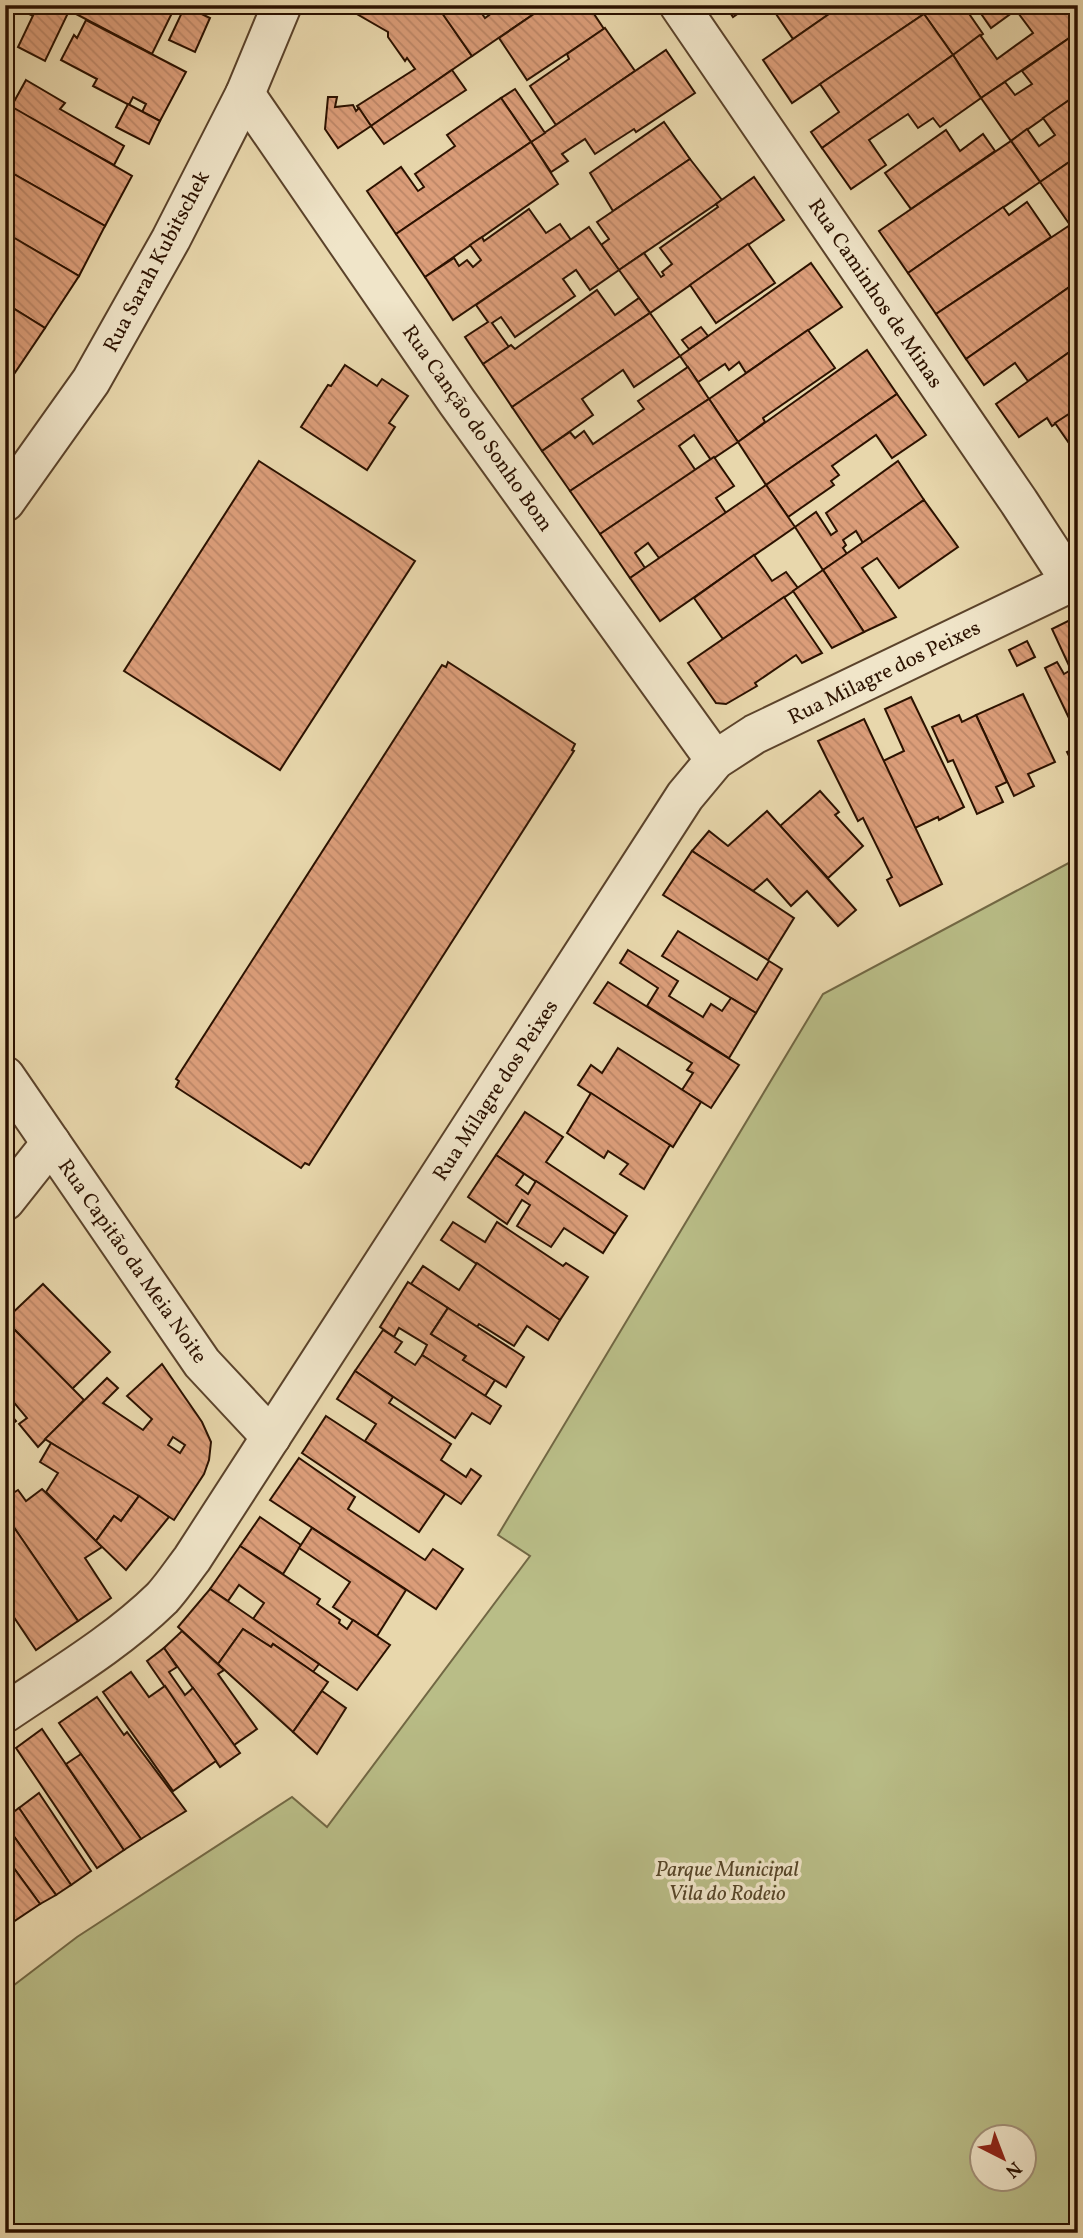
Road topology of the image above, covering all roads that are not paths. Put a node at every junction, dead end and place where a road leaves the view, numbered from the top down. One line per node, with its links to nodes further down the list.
1 (282, 5): 3 (street, Rua Sarah Kubitschek)
2 (679, 5): 5 (street, Rua Caminhos de Minas)
3 (244, 94): 4 (street, Rua Sarah Kubitschek); 6 (street, Rua Canção do Sonho Bom)
4 (5, 502)
5 (1074, 581): 6 (street, Rua Milagre dos Peixes)
6 (715, 760): 10 (street, Rua Milagre dos Peixes)
7 (5, 1076): 8 (street, Rua Capitão da Meia Noite)
8 (51, 1143): 9 (street); 10 (street, Rua Capitão da Meia Noite)
9 (5, 1201)
10 (271, 1437): 11 (street, Rua Milagre dos Peixes)
11 (5, 1713)

